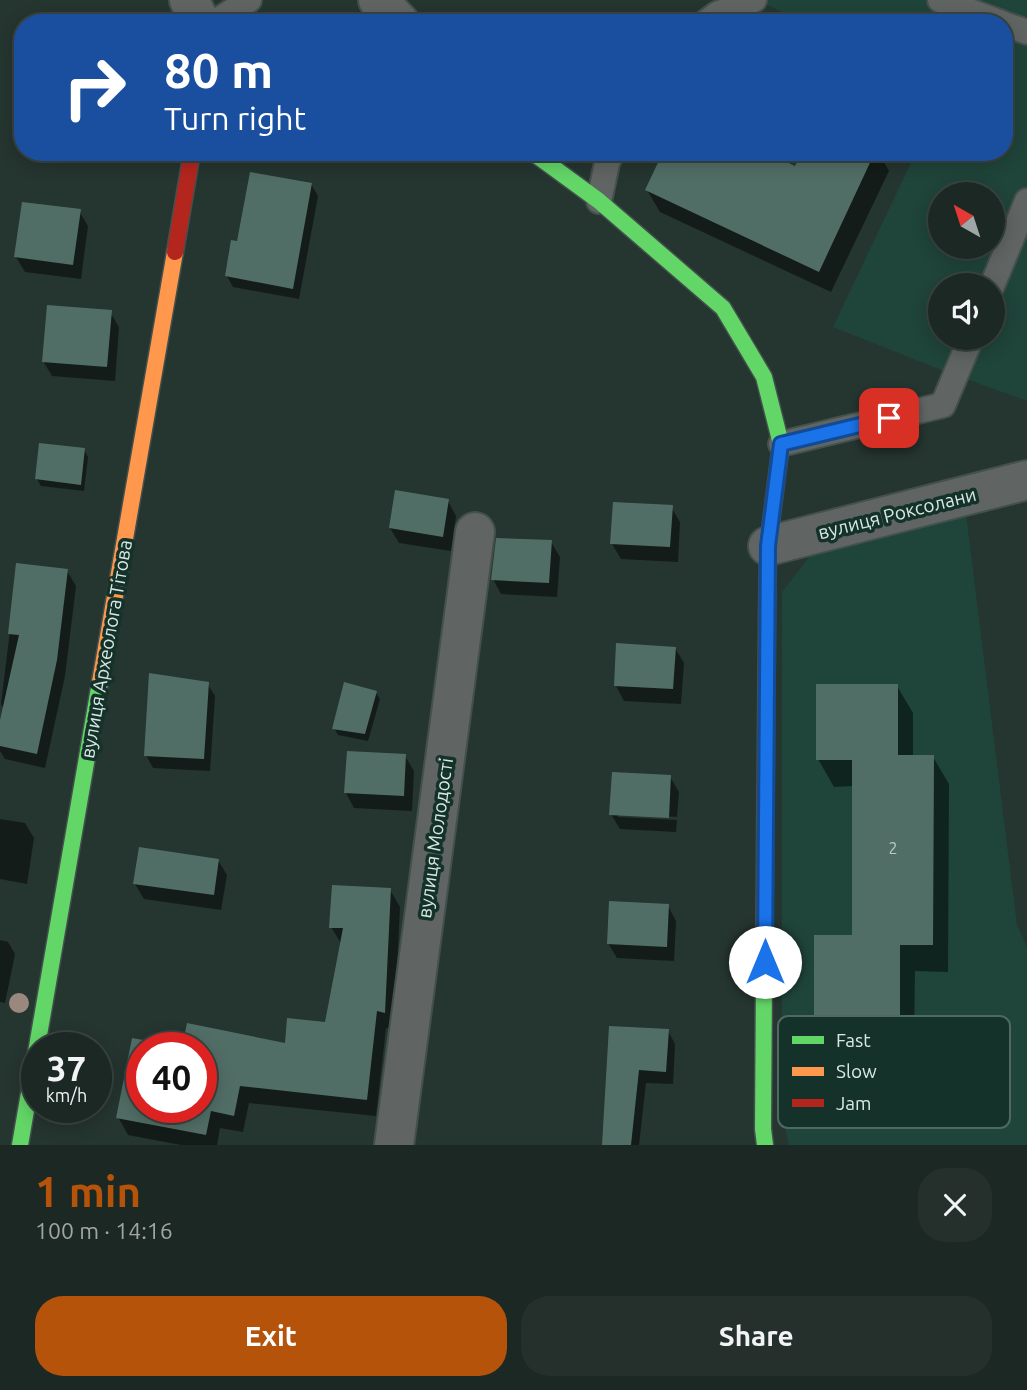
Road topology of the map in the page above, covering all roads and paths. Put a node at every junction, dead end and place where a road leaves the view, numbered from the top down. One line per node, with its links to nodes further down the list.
1 (249, 0): 5 (lane)
2 (378, 0): 6 (street)
3 (754, 0): 7 (lane)
4 (940, 0): 8 (lane)
5 (228, 14)
6 (391, 14)
7 (717, 14)
8 (978, 14)
9 (190, 161): 20 (street, вулиця Археолога Тітова)
10 (544, 161): 12 (street)
11 (608, 161): 12 (lane)
12 (599, 201): 16 (street)
13 (1027, 201): 14 (lane)
14 (997, 273)
15 (966, 350): 16 (lane)
16 (781, 444): 19 (street)
17 (1027, 480): 19 (street, вулиця Роксолани)
18 (475, 532): 21 (street, вулиця Молодості)
19 (768, 546): 22 (street)
20 (20, 1145)
21 (394, 1145)
22 (765, 1145)

